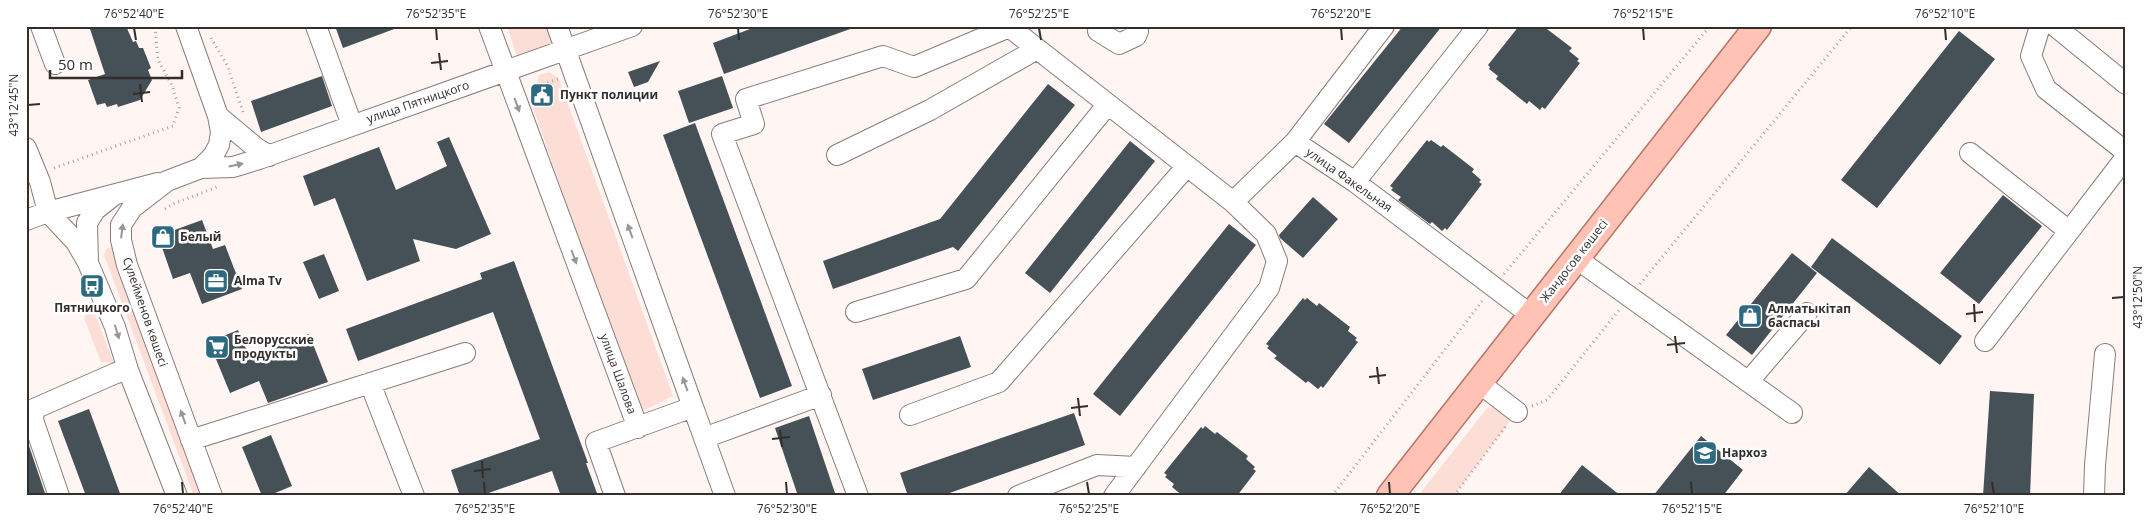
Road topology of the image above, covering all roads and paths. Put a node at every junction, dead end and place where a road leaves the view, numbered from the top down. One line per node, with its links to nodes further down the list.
1 (41, 26): 21 (street)
2 (155, 26): 40 (path)
3 (186, 26): 27 (street, Сүлейменов көшесі)
4 (316, 26): 29 (street)
5 (489, 26): 22 (street, улица Шалова)
6 (557, 26): 20 (street)
7 (632, 26): 20 (street, улица Пятницкого)
8 (1008, 26): 19 (street); 63 (street)
9 (1135, 26): 17 (street)
10 (1384, 26): 30 (street)
11 (1478, 26): 41 (street)
12 (1710, 26): 51 (path)
13 (1758, 26): 49 (main road, Жандосов көшесі)
14 (1852, 26): 52 (path)
15 (2040, 26): 32 (street)
16 (2064, 29): 24 (street)
17 (1098, 31)
18 (208, 33): 28 (path)
19 (1037, 49): 26 (street); 34 (street)
20 (565, 50): 22 (street, улица Пятницкого); 64 (street, one-way to 20)
21 (55, 64)
22 (505, 71): 29 (street, улица Пятницкого); 68 (street, улица Шалова, one-way to 68)
23 (559, 79): 25 (path)
24 (2126, 84)
25 (538, 86)
26 (1108, 104): 37 (street); 53 (street)
27 (218, 116): 35 (street); 38 (street, Сүлейменов көшесі)
28 (245, 116)
29 (352, 125): 35 (street, улица Пятницкого)
30 (1295, 142): 41 (street, улица Факельная); 44 (street, улица Факельная)
31 (26, 148): 40 (street)
32 (2126, 152)
33 (1970, 153): 48 (street)
34 (837, 154)
35 (269, 156): 38 (street, улица Пятницкого, one-way to 35)
36 (2126, 156): 48 (street)
37 (1187, 166): 44 (street); 67 (street)
38 (201, 168): 39 (street, Сүлейменов көшесі)
39 (167, 181): 43 (street); 70 (street, Сүлейменов көшесі, one-way to 39)
40 (40, 182): 45 (street)
41 (1355, 182): 51 (street, улица Факельная)
42 (223, 185): 46 (path)
43 (114, 196): 45 (street); 50 (street)
44 (1233, 202): 71 (street)
45 (48, 212): 47 (street); 50 (street)
46 (157, 213)
47 (26, 220)
48 (2069, 231): 56 (street)
49 (1577, 258): 52 (street); 55 (main road, Жандосов көшесі)
50 (88, 263): 59 (street, one-way to 59)
51 (1494, 287): 55 (street, улица Факельная); 81 (path)
52 (1630, 296): 61 (street); 65 (path)
53 (856, 312)
54 (1807, 313): 61 (street)
55 (1531, 315): 60 (main road, Жандосов көшесі)
56 (1984, 341)
57 (465, 353): 62 (street)
58 (2105, 354): 84 (street)
59 (128, 370): 72 (street); 73 (street)
60 (1478, 382): 65 (street); 82 (main road, Жандосов көшесі)
61 (1748, 382): 66 (street)
62 (370, 383): 70 (street); 75 (street)
63 (821, 395): 69 (street); 78 (street)
64 (693, 407): 68 (street, улица Шалова); 69 (street)
65 (1517, 412): 83 (path)
66 (1792, 414)
67 (910, 415)
68 (638, 428): 76 (street)
69 (704, 438): 77 (street)
70 (191, 440): 74 (street, Сүлейменов көшесі)
71 (1136, 467): 79 (street); 80 (street)
72 (59, 496)
73 (177, 496)
74 (212, 496)
75 (414, 496)
76 (615, 496)
77 (724, 496)
78 (858, 496)
79 (1018, 496)
80 (1114, 496)
81 (1332, 496)
82 (1390, 496)
83 (1454, 496)
84 (2094, 496)

